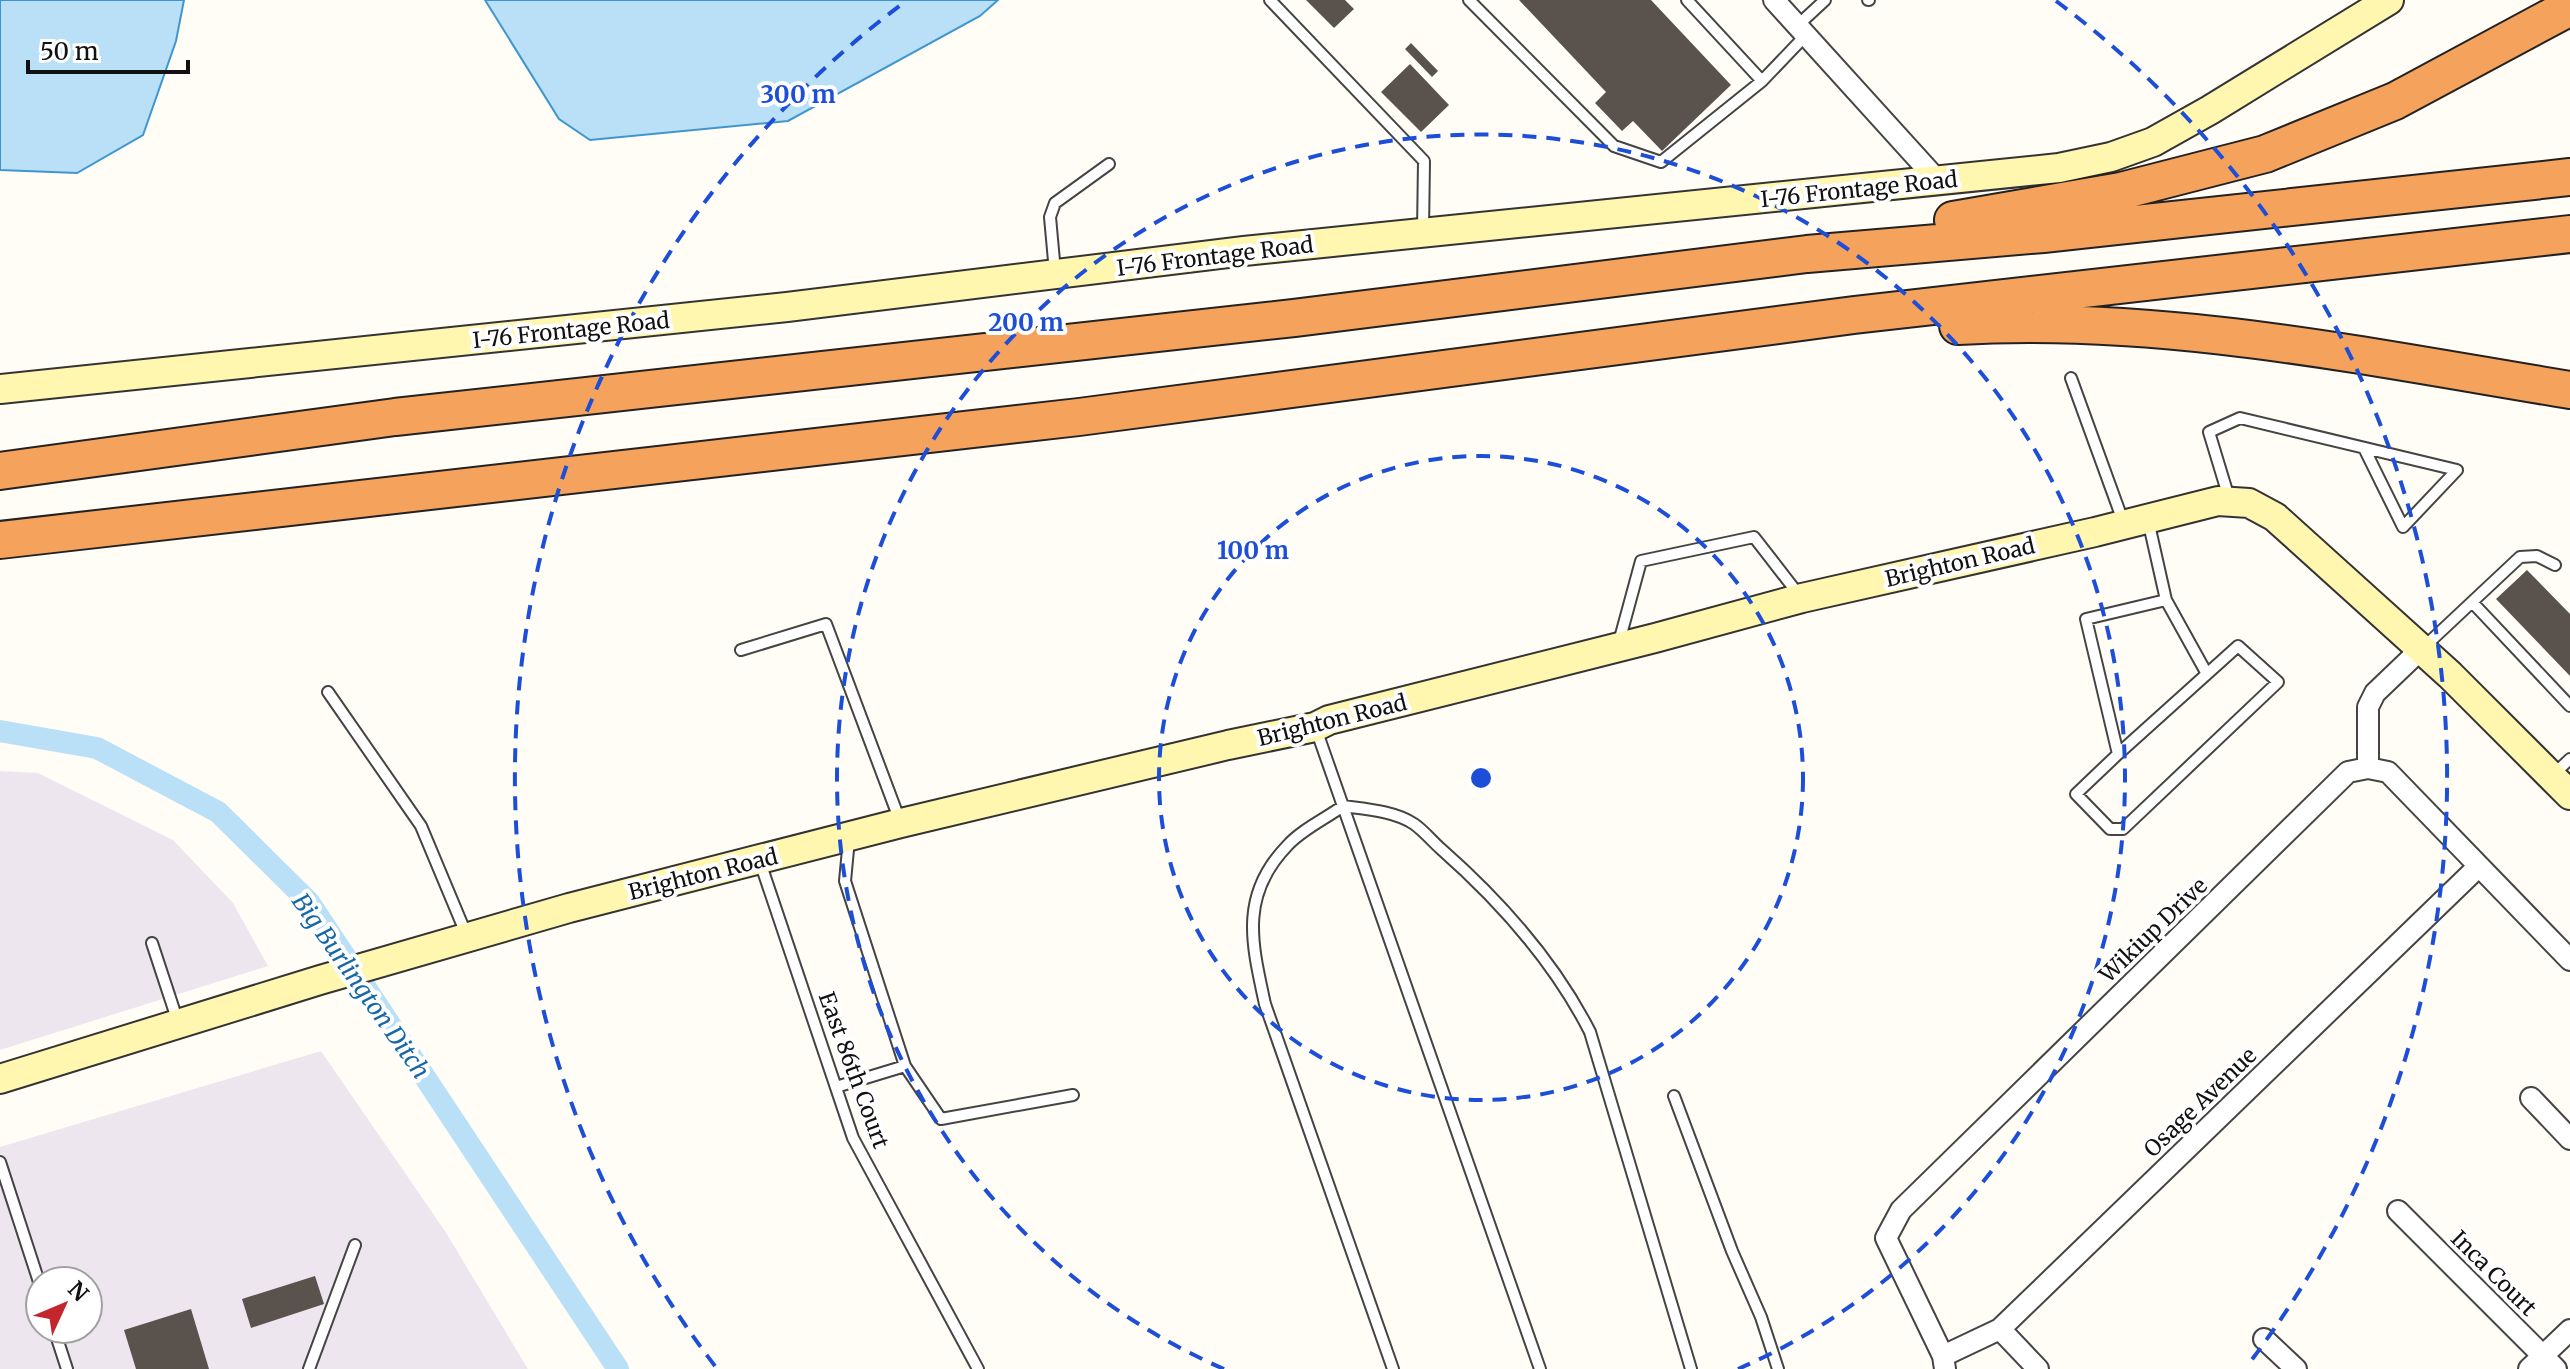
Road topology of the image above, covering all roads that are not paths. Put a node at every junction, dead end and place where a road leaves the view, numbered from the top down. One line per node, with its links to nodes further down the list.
1 (1270, 0): 13 (lane)
2 (1469, 0): 9 (lane)
3 (1687, 0): 9 (lane)
4 (1774, 0): 8 (street)
5 (1825, 0): 8 (lane)
6 (2389, 0): 12 (street, I-76 Frontage Road)
7 (2570, 7): 15 (highway)
8 (1802, 30): 9 (lane); 12 (street)
9 (1762, 81)
10 (1109, 164): 16 (lane)
11 (2570, 177): 15 (highway)
12 (1939, 182): 13 (street, I-76 Frontage Road)
13 (1423, 233): 16 (street, I-76 Frontage Road)
14 (2570, 234): 17 (highway)
15 (1807, 254): 22 (highway)
16 (1055, 274): 19 (street, I-76 Frontage Road)
17 (1718, 334): 20 (highway); 25 (highway)
18 (2071, 378): 24 (lane)
19 (0, 389)
20 (2570, 390)
21 (2364, 448): 21 (lane); 23 (lane)
22 (0, 471)
23 (2230, 500): 24 (street, Brighton Road); 31 (street, Brighton Road)
24 (2136, 521): 27 (street, Brighton Road); 28 (lane)
25 (0, 540)
26 (2555, 565): 29 (lane)
27 (1802, 598): 30 (street, Brighton Road); 30 (lane)
28 (2166, 600): 33 (lane); 37 (lane)
29 (2472, 602): 31 (lane); 35 (lane)
30 (1618, 648): 36 (street, Brighton Road)
31 (2421, 649): 38 (street); 39 (street, Brighton Road)
32 (741, 650): 41 (lane)
33 (2207, 674): 37 (lane); 37 (lane)
34 (328, 692): 45 (lane)
35 (2570, 706)
36 (1315, 727): 40 (lane); 41 (street, Brighton Road)
37 (2118, 754)
38 (2368, 768): 44 (street); 64 (street, Wikiup Drive)
39 (2564, 777)
40 (1343, 806): 69 (lane); 70 (lane); 71 (lane)
41 (901, 823): 42 (street, Brighton Road)
42 (849, 837): 43 (street, Brighton Road); 49 (lane)
43 (760, 860): 45 (street, Brighton Road); 51 (lane, East 86th Court)
44 (2479, 866): 47 (street); 60 (street, Osage Avenue)
45 (468, 938): 48 (street, Brighton Road)
46 (152, 943): 48 (lane)
47 (2570, 960)
48 (179, 1024): 50 (street, Brighton Road)
49 (905, 1066): 51 (lane); 52 (lane)
50 (0, 1079)
51 (836, 1087): 68 (lane, East 86th Court)
52 (1073, 1095)
53 (1674, 1096): 72 (lane)
54 (2531, 1098): 55 (street)
55 (2570, 1139)
56 (0, 1162): 59 (lane)
57 (2398, 1211): 65 (street, Inca Court)
58 (355, 1245): 67 (lane)
59 (33, 1265)
60 (2000, 1329): 64 (street, Osage Avenue); 73 (street)
61 (2570, 1330): 65 (street)
62 (2264, 1339): 74 (street)
63 (59, 1345): 66 (lane)
64 (1944, 1362)
65 (2543, 1365)
66 (67, 1369)
67 (309, 1369)
68 (978, 1369)
69 (1393, 1369)
70 (1540, 1369)
71 (1691, 1369)
72 (1778, 1369)
73 (2038, 1369)
74 (2296, 1369)

